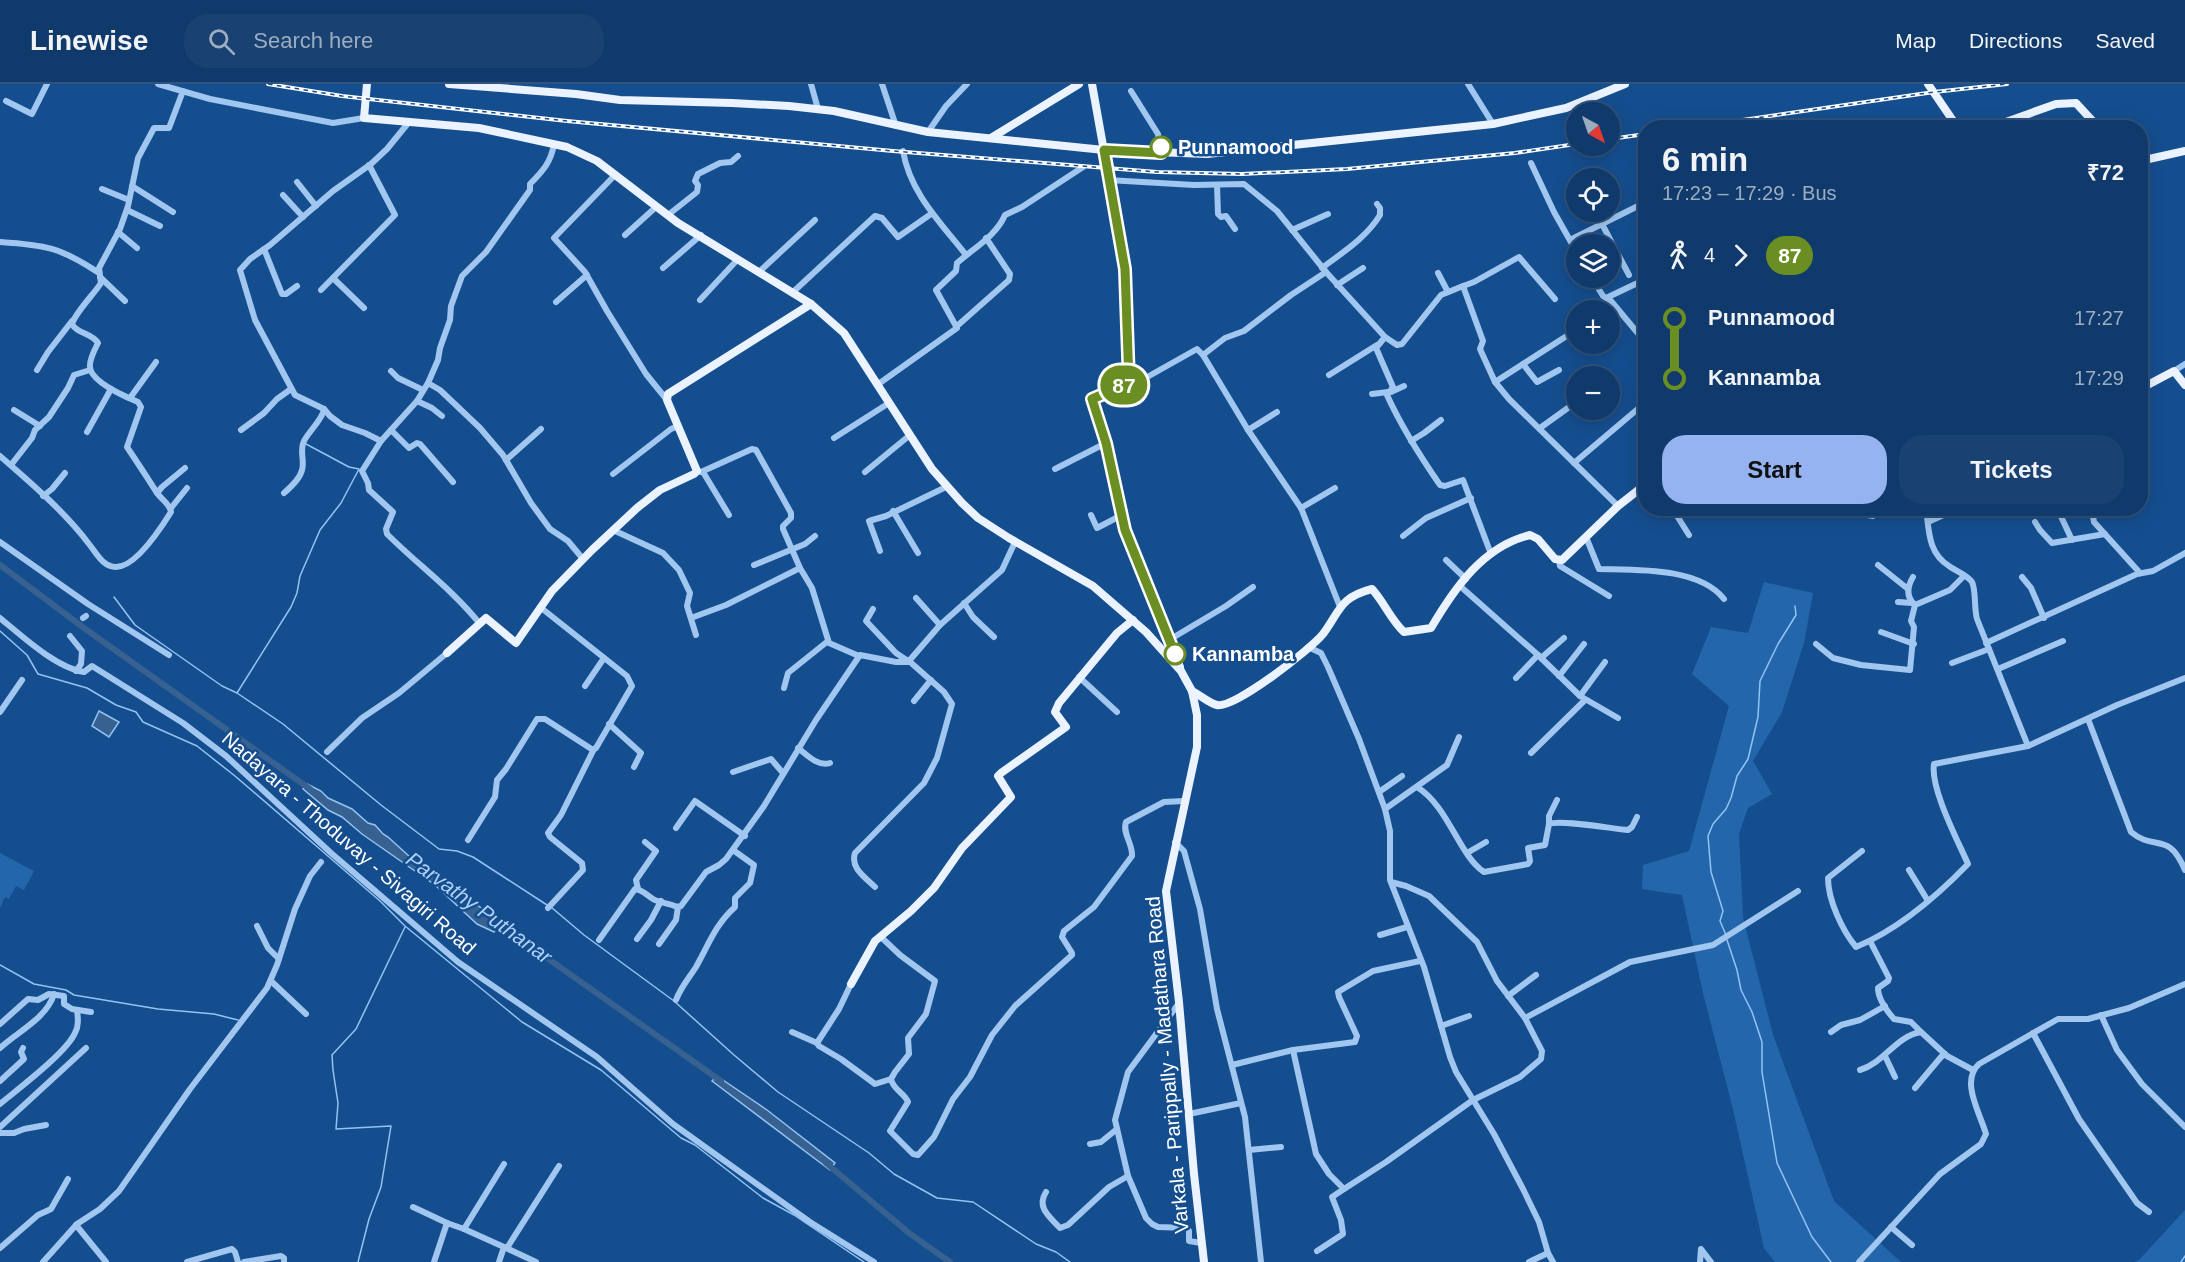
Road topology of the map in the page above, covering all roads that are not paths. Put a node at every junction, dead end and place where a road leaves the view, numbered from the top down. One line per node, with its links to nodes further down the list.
1 (47, 84): 18 (street)
2 (158, 84): 15 (street)
3 (367, 84): 20 (main road)
4 (449, 84): 17 (main road)
5 (811, 84): 19 (street)
6 (882, 84): 26 (street)
7 (967, 84): 27 (street)
8 (1079, 84): 28 (main road)
9 (1092, 84): 30 (main road)
10 (1468, 84): 25 (street)
11 (1625, 84): 14 (main road)
12 (1928, 84): 21 (main road)
13 (573, 85): 17 (main road)
14 (1610, 87): 25 (main road)
15 (183, 91): 20 (street); 43 (street)
16 (1131, 91): 33 (street)
17 (576, 94): 19 (main road)
18 (6, 101)
19 (818, 109): 26 (main road)
20 (364, 118): 24 (main road, Varkala - Parippally - Madathara Road)
21 (1953, 120)
22 (2011, 120): 23 (main road)
23 (2092, 120)
24 (409, 122): 29 (main road, Varkala - Parippally - Madathara Road); 37 (street)
25 (1493, 124): 33 (main road)
26 (896, 126): 27 (main road)
27 (927, 132): 28 (main road)
28 (990, 138): 30 (main road)
29 (554, 144): 39 (main road, Varkala - Parippally - Madathara Road); 114 (street)
30 (1104, 150): 33 (main road); 40 (main road)
31 (2185, 151): 35 (main road)
32 (903, 152): 53 (street)
33 (1161, 153)
34 (738, 156): 55 (street)
35 (2148, 159)
36 (1531, 163): 63 (street)
37 (369, 165): 48 (street); 81 (street)
38 (1083, 167): 67 (street)
39 (615, 175): 50 (main road, Varkala - Parippally - Madathara Road); 79 (street)
40 (1108, 180): 42 (street); 115 (main road)
41 (297, 182): 48 (street)
42 (1216, 185): 60 (street); 61 (street)
43 (132, 186): 46 (street); 52 (street)
44 (102, 189): 46 (street)
45 (283, 195): 56 (street)
46 (129, 200): 51 (street)
47 (1377, 204): 75 (street)
48 (316, 206): 56 (street)
49 (1638, 206): 58 (street)
50 (656, 207): 55 (main road, Varkala - Parippally - Madathara Road); 65 (street)
51 (127, 210): 59 (street); 62 (street)
52 (173, 212)
53 (931, 214): 71 (street); 89 (street)
54 (1328, 214): 61 (street)
55 (668, 215): 66 (main road, Varkala - Parippally - Madathara Road)
56 (303, 217): 70 (street)
57 (814, 220): 76 (street)
58 (1602, 224): 64 (street); 80 (street)
59 (160, 226)
60 (1235, 229)
61 (1292, 230): 75 (street)
62 (118, 232): 69 (street); 78 (street)
63 (1567, 234)
64 (1582, 234)
65 (625, 235)
66 (700, 235): 72 (main road, Varkala - Parippally - Madathara Road); 73 (street)
67 (986, 238): 71 (street); 98 (street)
68 (0, 242): 78 (street)
69 (137, 248)
70 (264, 249): 84 (street); 121 (street)
71 (966, 255): 98 (street)
72 (738, 259): 76 (main road, Varkala - Parippally - Madathara Road); 92 (street)
73 (663, 268)
74 (1363, 268): 83 (street)
75 (1324, 270): 83 (street); 103 (street)
76 (760, 272): 89 (main road, Varkala - Parippally - Madathara Road)
77 (1438, 273): 88 (street)
78 (99, 275): 93 (street); 97 (street)
79 (587, 275): 94 (street); 126 (street)
80 (1629, 275)
81 (333, 278): 87 (street); 96 (street)
82 (1638, 283): 90 (street)
83 (1337, 285): 101 (street)
84 (297, 286)
85 (1463, 286): 88 (street); 91 (street); 113 (street)
86 (1598, 288): 90 (street)
87 (321, 290)
88 (1448, 292): 101 (street)
89 (792, 293): 95 (main road, Varkala - Parippally - Madathara Road)
90 (1606, 298): 99 (street)
91 (1555, 299)
92 (700, 300)
93 (125, 301)
94 (556, 302)
95 (811, 304): 116 (main road, Varkala - Parippally - Madathara Road); 126 (main road)
96 (364, 308)
97 (73, 321): 107 (street); 108 (street)
98 (957, 326): 116 (street)
99 (1638, 333)
100 (1566, 336): 105 (street)
101 (1385, 337): 102 (street)
102 (1377, 345): 112 (street); 123 (street)
103 (1203, 355): 115 (street); 142 (street)
104 (156, 362): 125 (street)
105 (1523, 364): 109 (street); 113 (street)
106 (2185, 364): 111 (street)
107 (37, 370)
108 (90, 370): 120 (street); 136 (street)
109 (1559, 370)
110 (391, 371): 122 (street)
111 (2174, 371): 117 (main road); 118 (main road)
112 (1329, 375)
113 (1495, 382): 138 (street)
114 (428, 383): 122 (street); 150 (street)
115 (1129, 383): 148 (main road)
116 (877, 385): 128 (main road, Varkala - Parippally - Madathara Road)
117 (2148, 385)
118 (2185, 385)
119 (1404, 386): 123 (street)
120 (111, 389): 125 (street); 143 (street)
121 (291, 389): 129 (street); 140 (street)
122 (423, 390): 127 (street)
123 (1387, 392): 124 (street); 147 (street)
124 (1372, 394)
125 (130, 398): 164 (street)
126 (667, 400): 137 (main road)
127 (417, 401): 134 (street); 141 (street)
128 (889, 403): 144 (main road, Varkala - Parippally - Madathara Road); 145 (street)
129 (324, 409): 146 (street); 165 (street)
130 (1566, 409): 138 (street)
131 (1638, 409): 151 (street)
132 (14, 410): 136 (street)
133 (1277, 412): 142 (street)
134 (441, 416)
135 (1441, 420): 147 (street)
136 (40, 426): 152 (street)
137 (678, 426): 155 (main road); 158 (street)
138 (1540, 428): 151 (street)
139 (541, 429): 150 (street)
140 (241, 430)
141 (391, 430): 146 (street); 159 (street)
142 (1248, 430): 170 (street)
143 (87, 432)
144 (910, 435): 156 (street); 160 (main road, Varkala - Parippally - Madathara Road)
145 (834, 438)
146 (381, 441): 223 (street)
147 (1411, 441): 167 (street)
148 (1106, 443): 154 (street); 174 (main road)
149 (0, 456): 152 (street)
150 (506, 460): 196 (street)
151 (1574, 463): 168 (street)
152 (11, 465): 166 (street)
153 (185, 468): 164 (street)
154 (1055, 469)
155 (700, 471): 172 (street); 182 (main road); 191 (street)
156 (865, 472)
157 (65, 473): 166 (street)
158 (613, 474)
159 (453, 482)
160 (946, 487): 171 (street); 190 (main road, Varkala - Parippally - Madathara Road)
161 (187, 488): 169 (street)
162 (1335, 488): 170 (street)
163 (1638, 490): 168 (main road)
164 (157, 493): 169 (street)
165 (284, 493)
166 (43, 496): 169 (street)
167 (1471, 498): 186 (street); 195 (street)
168 (1618, 506): 187 (main road)
169 (171, 508)
170 (1300, 508): 217 (street)
171 (893, 511): 192 (street); 193 (street)
172 (729, 515)
173 (1091, 515): 174 (street)
174 (1122, 515): 230 (main road)
175 (1677, 516): 184 (street)
176 (1927, 516): 180 (street)
177 (1941, 516): 180 (street)
178 (2061, 516): 188 (street)
179 (2094, 516): 183 (street)
180 (1928, 522): 203 (street)
181 (2035, 522): 188 (street)
182 (613, 530): 196 (main road); 220 (street)
183 (2105, 534): 188 (street); 202 (street)
184 (1689, 535)
185 (815, 536): 191 (street)
186 (1402, 536)
187 (1586, 537): 198 (main road); 212 (street)
188 (2072, 540)
189 (0, 542): 239 (street)
190 (1015, 542): 214 (street); 222 (main road, Varkala - Parippally - Madathara Road)
191 (792, 549): 199 (street); 201 (street)
192 (880, 552)
193 (918, 553)
194 (2185, 553): 202 (street)
195 (1491, 554): 198 (main road); 206 (main road)
196 (583, 559): 216 (main road)
197 (1446, 560): 206 (street)
198 (1559, 560): 210 (street)
199 (754, 565)
200 (1878, 565): 209 (street)
201 (800, 568): 220 (street); 231 (street)
202 (2140, 573): 221 (street)
203 (1964, 576): 215 (street); 236 (street)
204 (1913, 577): 209 (street)
205 (2022, 577): 221 (street)
206 (1466, 579): 208 (main road)
207 (1253, 586): 230 (street)
208 (1460, 586): 217 (main road); 241 (street)
209 (1908, 589): 215 (street)
210 (1609, 596)
211 (916, 598): 224 (street)
212 (1724, 599)
213 (1898, 602): 215 (street)
214 (964, 603): 224 (street); 228 (street)
215 (1913, 604): 235 (street)
216 (540, 607): 223 (main road); 242 (street)
217 (1340, 607): 237 (main road)
218 (873, 609): 243 (street)
219 (0, 618): 247 (street, Nadayara - Thoduvay - Sivagiri Road)
220 (691, 618): 226 (street)
221 (2044, 618): 236 (street)
222 (1133, 620): 248 (main road, Varkala - Parippally - Madathara Road); 250 (main road)
223 (480, 624): 238 (main road)
224 (940, 625): 243 (street)
225 (1881, 632): 235 (street)
226 (696, 635)
227 (70, 636): 247 (street)
228 (994, 638)
229 (1564, 638): 241 (street)
230 (1169, 640): 248 (main road)
231 (828, 641): 240 (street); 256 (street)
232 (2063, 641): 246 (street)
233 (1584, 644): 249 (street)
234 (1816, 644): 235 (street)
235 (1914, 644)
236 (1988, 646): 245 (street); 246 (street)
237 (1308, 647): 257 (main road); 277 (street)
238 (447, 653): 269 (street)
239 (169, 655)
240 (859, 656): 243 (street); 267 (street)
241 (1540, 657): 249 (street); 251 (street)
242 (604, 658): 255 (street); 264 (street)
243 (909, 662): 254 (street)
244 (1605, 662): 258 (street)
245 (1952, 663)
246 (1998, 669): 266 (street)
247 (76, 671): 387 (street, Nadayara - Thoduvay - Sivagiri Road)
248 (1181, 671): 257 (main road, Varkala - Parippally - Madathara Road)
249 (1559, 676): 258 (street)
250 (1079, 677): 261 (street); 306 (main road)
251 (1516, 678)
252 (2185, 678): 263 (street)
253 (22, 680): 260 (street)
254 (931, 680): 259 (street); 296 (street)
255 (585, 686)
256 (784, 688)
257 (1192, 691): 279 (main road, Varkala - Parippally - Madathara Road)
258 (1582, 698): 262 (street); 270 (street)
259 (914, 701)
260 (0, 712)
261 (1117, 712)
262 (1618, 718)
263 (2088, 719): 266 (street); 294 (street)
264 (609, 724): 268 (street); 272 (street)
265 (1459, 737): 276 (street)
266 (2028, 746): 300 (street)
267 (798, 748): 271 (street); 274 (street)
268 (594, 749): 285 (street); 302 (street)
269 (327, 753)
270 (1531, 753)
271 (830, 763)
272 (634, 767)
273 (734, 772): 274 (street)
274 (783, 773): 284 (street)
275 (1402, 776): 277 (street)
276 (1417, 787): 280 (street); 291 (street)
277 (1379, 792): 280 (street)
278 (1557, 800): 282 (street)
279 (1184, 801): 286 (main road, Varkala - Parippally - Madathara Road); 345 (street)
280 (1385, 809): 295 (street)
281 (1637, 817): 282 (street)
282 (1549, 823): 291 (street)
283 (676, 828): 284 (street)
284 (744, 836): 289 (street)
285 (468, 840)
286 (1175, 841): 320 (main road, Varkala - Parippally - Madathara Road); 341 (street)
287 (645, 842): 297 (street)
288 (1486, 842): 291 (street)
289 (733, 849): 301 (street); 319 (street)
290 (1862, 851): 309 (street)
291 (1467, 854)
292 (321, 862): 311 (street)
293 (1909, 870): 300 (street)
294 (2185, 870)
295 (1391, 882): 304 (street); 318 (street)
296 (875, 886)
297 (638, 889): 299 (street); 308 (street)
298 (1798, 891): 327 (street)
299 (661, 901): 301 (street); 307 (street)
300 (1928, 901): 309 (street)
301 (678, 907): 310 (street)
302 (548, 908)
303 (257, 926): 311 (street)
304 (1407, 927): 305 (street); 312 (street)
305 (1380, 935)
306 (881, 937): 315 (main road); 345 (street)
307 (637, 939)
308 (599, 940)
309 (1870, 941): 321 (street)
310 (659, 945)
311 (279, 959): 314 (street)
312 (1420, 961): 329 (street); 338 (street)
313 (1536, 975): 318 (street)
314 (271, 981): 324 (street); 369 (street)
315 (851, 984): 334 (street)
316 (2185, 984): 325 (street)
317 (54, 994): 322 (street); 328 (street); 335 (street)
318 (1508, 996): 327 (street)
319 (676, 999)
320 (1179, 1002): 351 (main road, Varkala - Parippally - Madathara Road); 355 (street)
321 (1885, 1006): 331 (street); 332 (street)
322 (77, 1010): 323 (street); 350 (street)
323 (91, 1012)
324 (306, 1014)
325 (2101, 1015): 333 (street); 354 (street)
326 (1469, 1016): 329 (street)
327 (1525, 1018): 348 (street)
328 (0, 1024)
329 (1441, 1026): 348 (street)
330 (792, 1032): 334 (street)
331 (1831, 1032)
332 (1921, 1032): 339 (street); 340 (street)
333 (2033, 1033): 343 (street); 367 (street)
334 (817, 1043): 345 (street)
335 (0, 1048)
336 (23, 1048): 346 (street)
337 (86, 1048): 353 (street)
338 (1293, 1050): 341 (street); 364 (street)
339 (1945, 1054): 343 (street); 347 (street)
340 (1885, 1056): 342 (street); 344 (street)
341 (1232, 1065): 349 (street)
342 (1860, 1070)
343 (1973, 1070): 370 (street)
344 (1895, 1077)
345 (891, 1079)
346 (0, 1081)
347 (1915, 1088)
348 (1473, 1100): 364 (street); 377 (street)
349 (1241, 1103): 351 (street); 359 (street)
350 (0, 1104)
351 (1189, 1114): 372 (main road, Varkala - Parippally - Madathara Road)
352 (46, 1125): 356 (street)
353 (0, 1127)
354 (2185, 1127)
355 (1117, 1129): 357 (street); 362 (street)
356 (0, 1133)
357 (1090, 1144)
358 (1281, 1147): 359 (street)
359 (1249, 1150): 389 (street)
360 (504, 1164): 371 (street)
361 (560, 1166): 374 (street)
362 (1128, 1176): 365 (street); 372 (street)
363 (68, 1179): 375 (street)
364 (1344, 1189): 376 (street)
365 (1046, 1192)
366 (413, 1208): 368 (street)
367 (2149, 1212)
368 (447, 1223): 371 (street); 384 (street)
369 (76, 1225): 378 (street); 379 (street)
370 (1891, 1227): 373 (street); 394 (street)
371 (464, 1230): 374 (street)
372 (1201, 1244): 388 (main road, Varkala - Parippally - Madathara Road)
373 (1912, 1245)
374 (506, 1247): 385 (street); 386 (street)
375 (0, 1248)
376 (1317, 1251)
377 (1548, 1253): 390 (street); 391 (street)
378 (43, 1262)
379 (106, 1262)
380 (187, 1262): 381 (street)
381 (238, 1262)
382 (244, 1262): 383 (street)
383 (284, 1262)
384 (434, 1262)
385 (499, 1262)
386 (536, 1262)
387 (874, 1262)
388 (1204, 1262)
389 (1261, 1262)
390 (1529, 1262)
391 (1553, 1262)
392 (1700, 1262): 393 (street)
393 (1711, 1262)
394 (1859, 1262)

